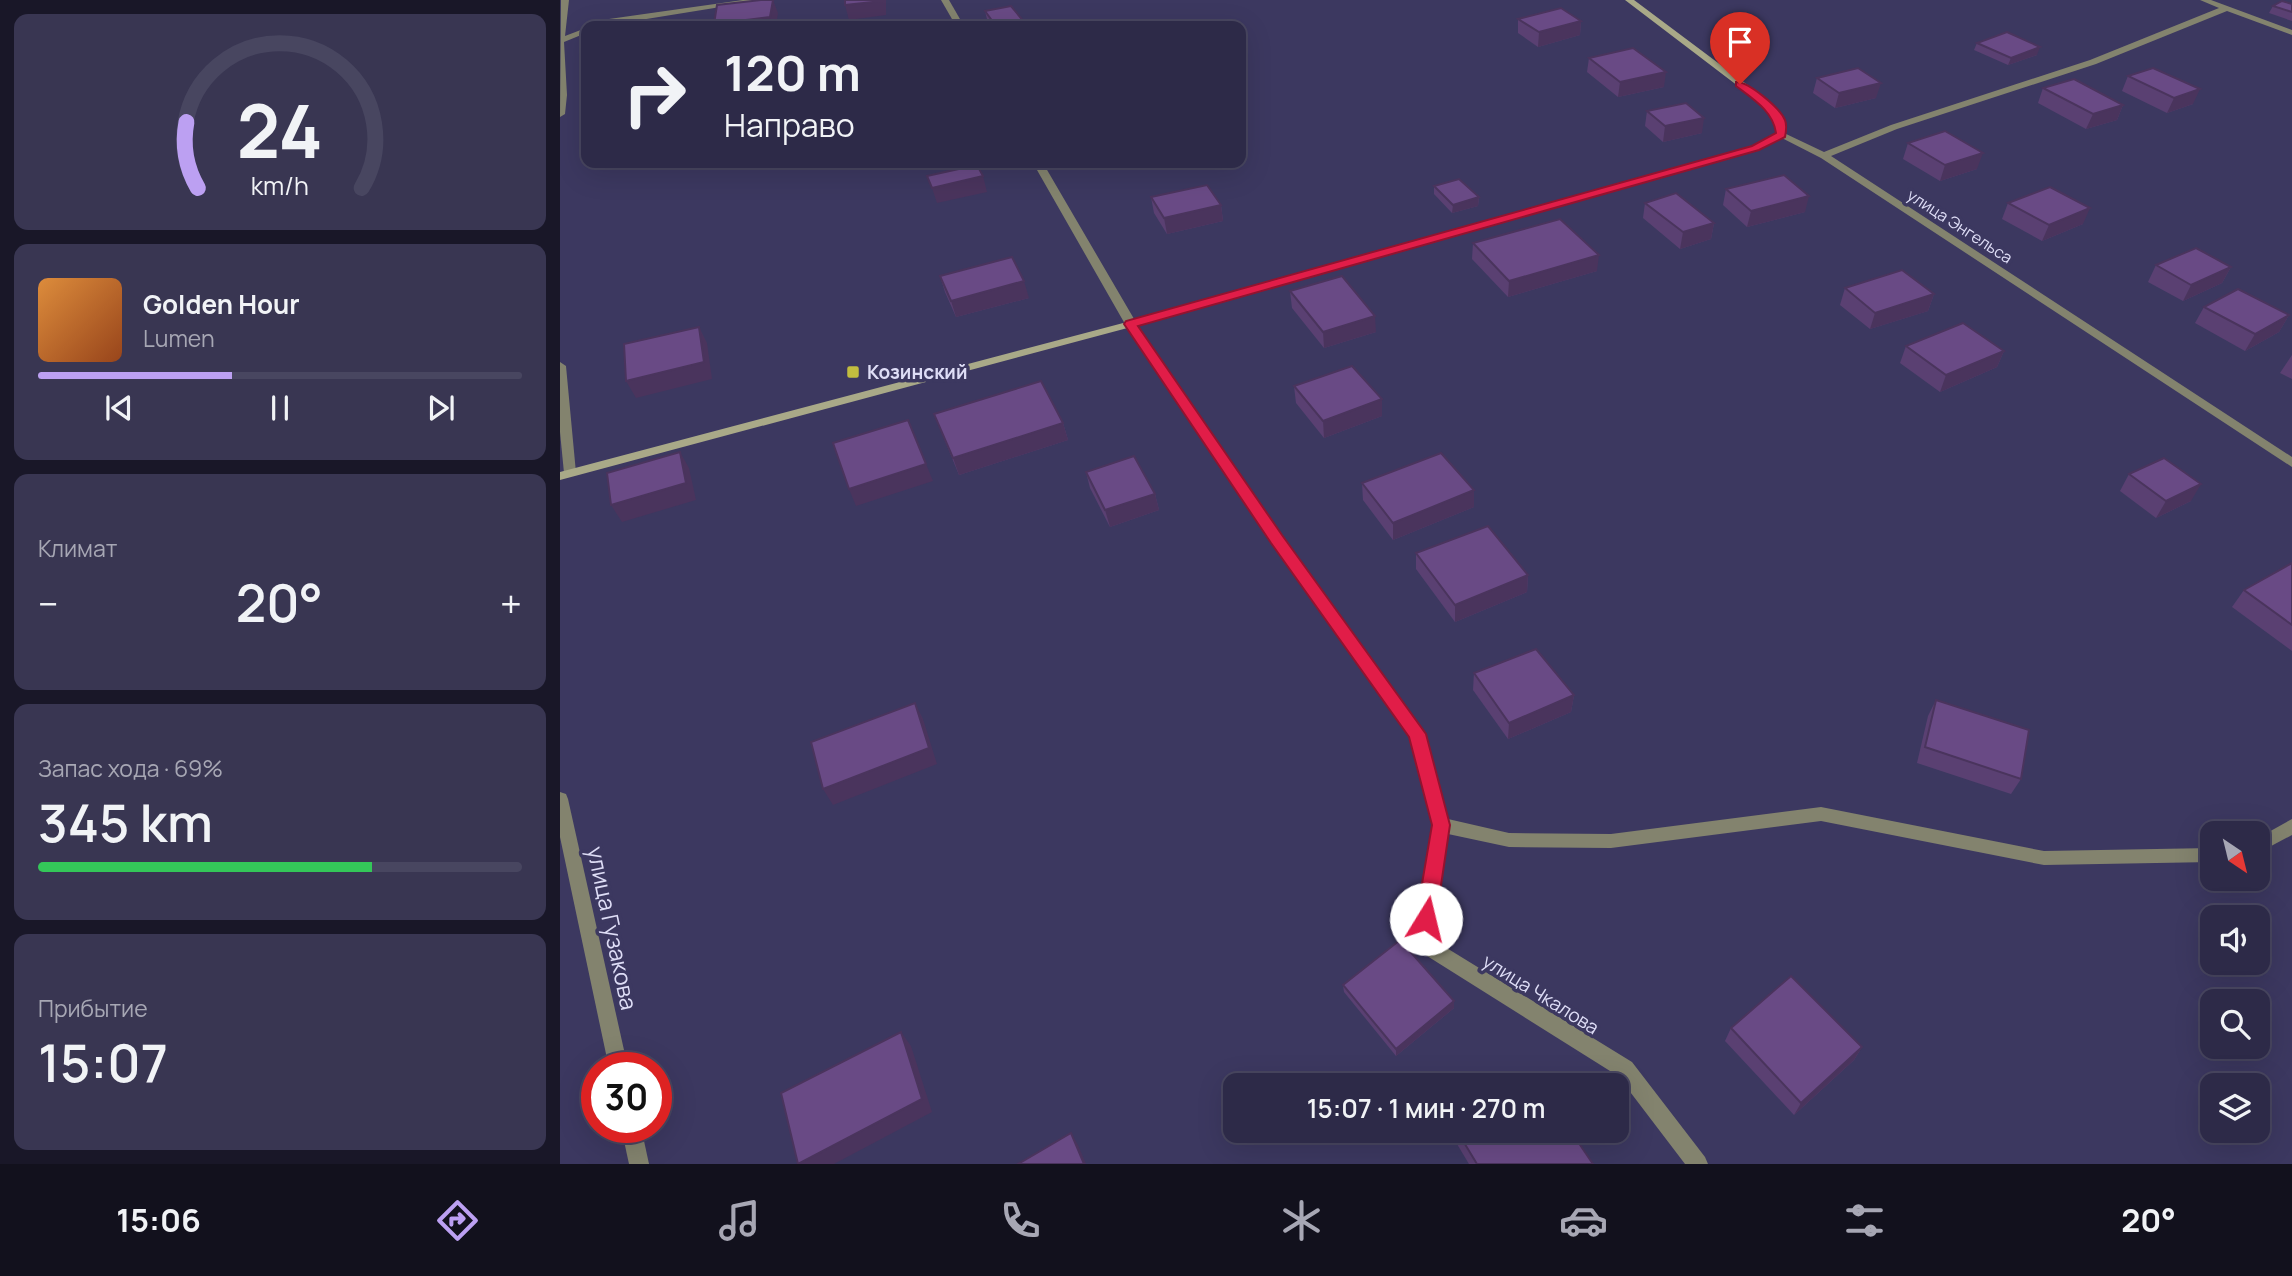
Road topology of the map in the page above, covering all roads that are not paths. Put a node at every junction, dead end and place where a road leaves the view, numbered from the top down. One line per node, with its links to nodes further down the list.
1 (565, 0): 11 (street)
2 (760, 0): 7 (street)
3 (945, 0): 8 (street)
4 (1629, 0): 13 (main road)
5 (2204, 0): 6 (street)
6 (2225, 9): 10 (street); 14 (street)
7 (609, 21)
8 (957, 21)
9 (581, 32): 11 (street)
10 (2292, 33)
11 (560, 41): 12 (street)
12 (560, 114)
13 (1782, 135): 14 (street, улица Энгельса); 16 (main road)
14 (1824, 156): 18 (street, улица Энгельса)
15 (1041, 168): 16 (street, улица Чкалова)
16 (1131, 324): 19 (main road); 21 (street, улица Чкалова)
17 (560, 366): 19 (street)
18 (2292, 463)
19 (565, 475)
20 (560, 799): 25 (street, улица Гузакова)
21 (1441, 825): 24 (street); 28 (street, улица Чкалова)
22 (2292, 826): 23 (street)
23 (2270, 839)
24 (2200, 855)
25 (615, 1052)
26 (634, 1143): 27 (street)
27 (639, 1164)
28 (1698, 1164)

